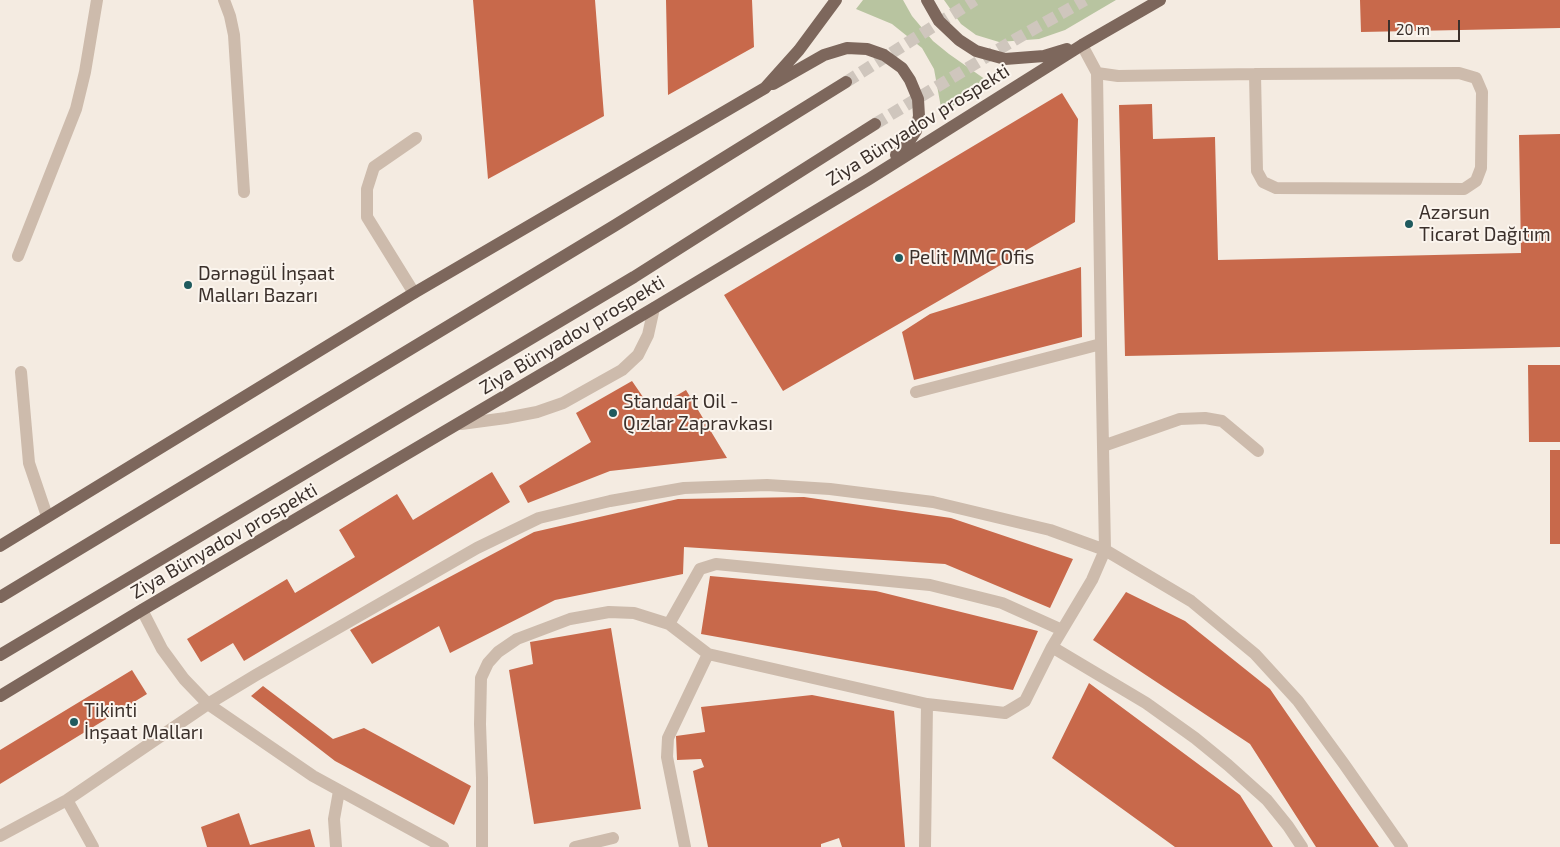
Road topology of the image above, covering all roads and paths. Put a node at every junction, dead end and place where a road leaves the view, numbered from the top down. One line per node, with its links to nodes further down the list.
1 (97, 0): 16 (lane)
2 (224, 0): 15 (lane)
3 (836, 0): 11 (main road)
4 (927, 0): 7 (main road)
5 (1142, 0): 7 (main road)
6 (1160, 0): 7 (main road, Ziya Bünyadov prospekti)
7 (1082, 45): 8 (lane); 14 (main road, Ziya Bünyadov prospekti)
8 (1097, 73): 9 (lane); 19 (lane)
9 (1255, 74): 9 (lane)
10 (846, 82): 28 (main road)
11 (765, 88): 14 (main road); 17 (main road)
12 (875, 124): 34 (main road, Ziya Bünyadov prospekti)
13 (416, 138): 17 (lane)
14 (870, 178): 18 (main road, Ziya Bünyadov prospekti)
15 (244, 192)
16 (18, 256)
17 (414, 293): 25 (main road)
18 (654, 308): 22 (main road, Ziya Bünyadov prospekti); 22 (lane)
19 (1101, 344): 21 (lane); 23 (lane)
20 (21, 372): 25 (lane)
21 (916, 392)
22 (461, 424): 29 (main road, Ziya Bünyadov prospekti)
23 (1103, 446): 24 (lane); 27 (lane)
24 (1258, 451)
25 (47, 516): 26 (main road)
26 (0, 546)
27 (1105, 550): 31 (lane); 36 (lane); 50 (lane)
28 (0, 597)
29 (142, 610): 35 (main road, Ziya Bünyadov prospekti); 36 (lane)
30 (669, 624): 31 (lane); 33 (lane); 45 (lane)
31 (1062, 630): 32 (lane)
32 (1052, 647): 37 (lane); 49 (lane)
33 (708, 654): 37 (lane); 47 (lane)
34 (0, 655)
35 (0, 696)
36 (208, 704): 38 (lane); 39 (lane)
37 (927, 704): 48 (lane)
38 (340, 791): 43 (lane); 44 (lane)
39 (67, 800): 40 (lane); 42 (lane)
40 (0, 836)
41 (612, 838): 46 (lane)
42 (93, 847)
43 (336, 847)
44 (443, 847)
45 (482, 847)
46 (575, 847)
47 (685, 847)
48 (925, 847)
49 (1302, 847)
50 (1402, 847)

